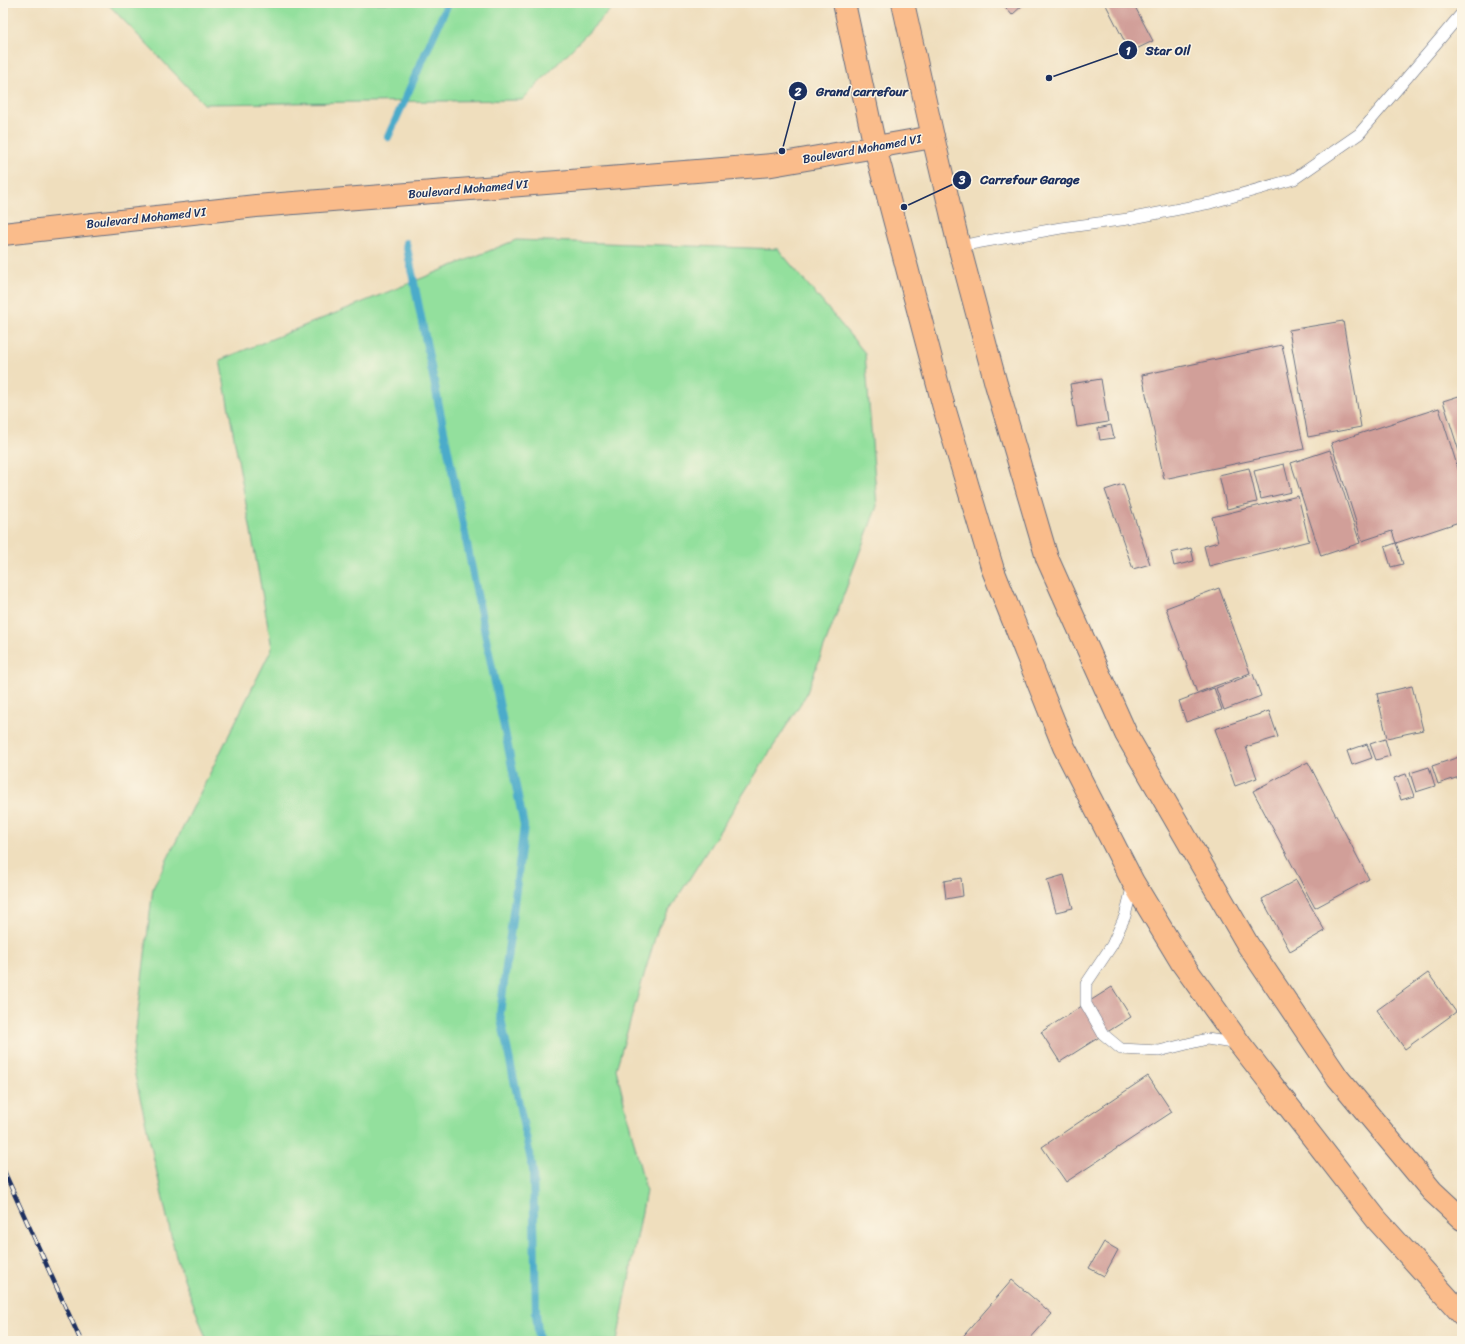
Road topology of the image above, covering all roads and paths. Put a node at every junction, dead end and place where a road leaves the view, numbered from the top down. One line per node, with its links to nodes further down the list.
1 (844, 3): 5 (main road)
2 (903, 3): 4 (main road)
3 (1462, 13): 7 (lane)
4 (933, 137): 5 (main road, Boulevard Mohamed VI); 7 (main road)
5 (875, 147): 6 (main road, Boulevard Mohamed VI); 8 (main road)
6 (3, 234)
7 (959, 246): 10 (main road)
8 (1133, 882): 9 (main road); 9 (lane)
9 (1240, 1044): 11 (main road)
10 (1462, 1219)
11 (1462, 1314)

